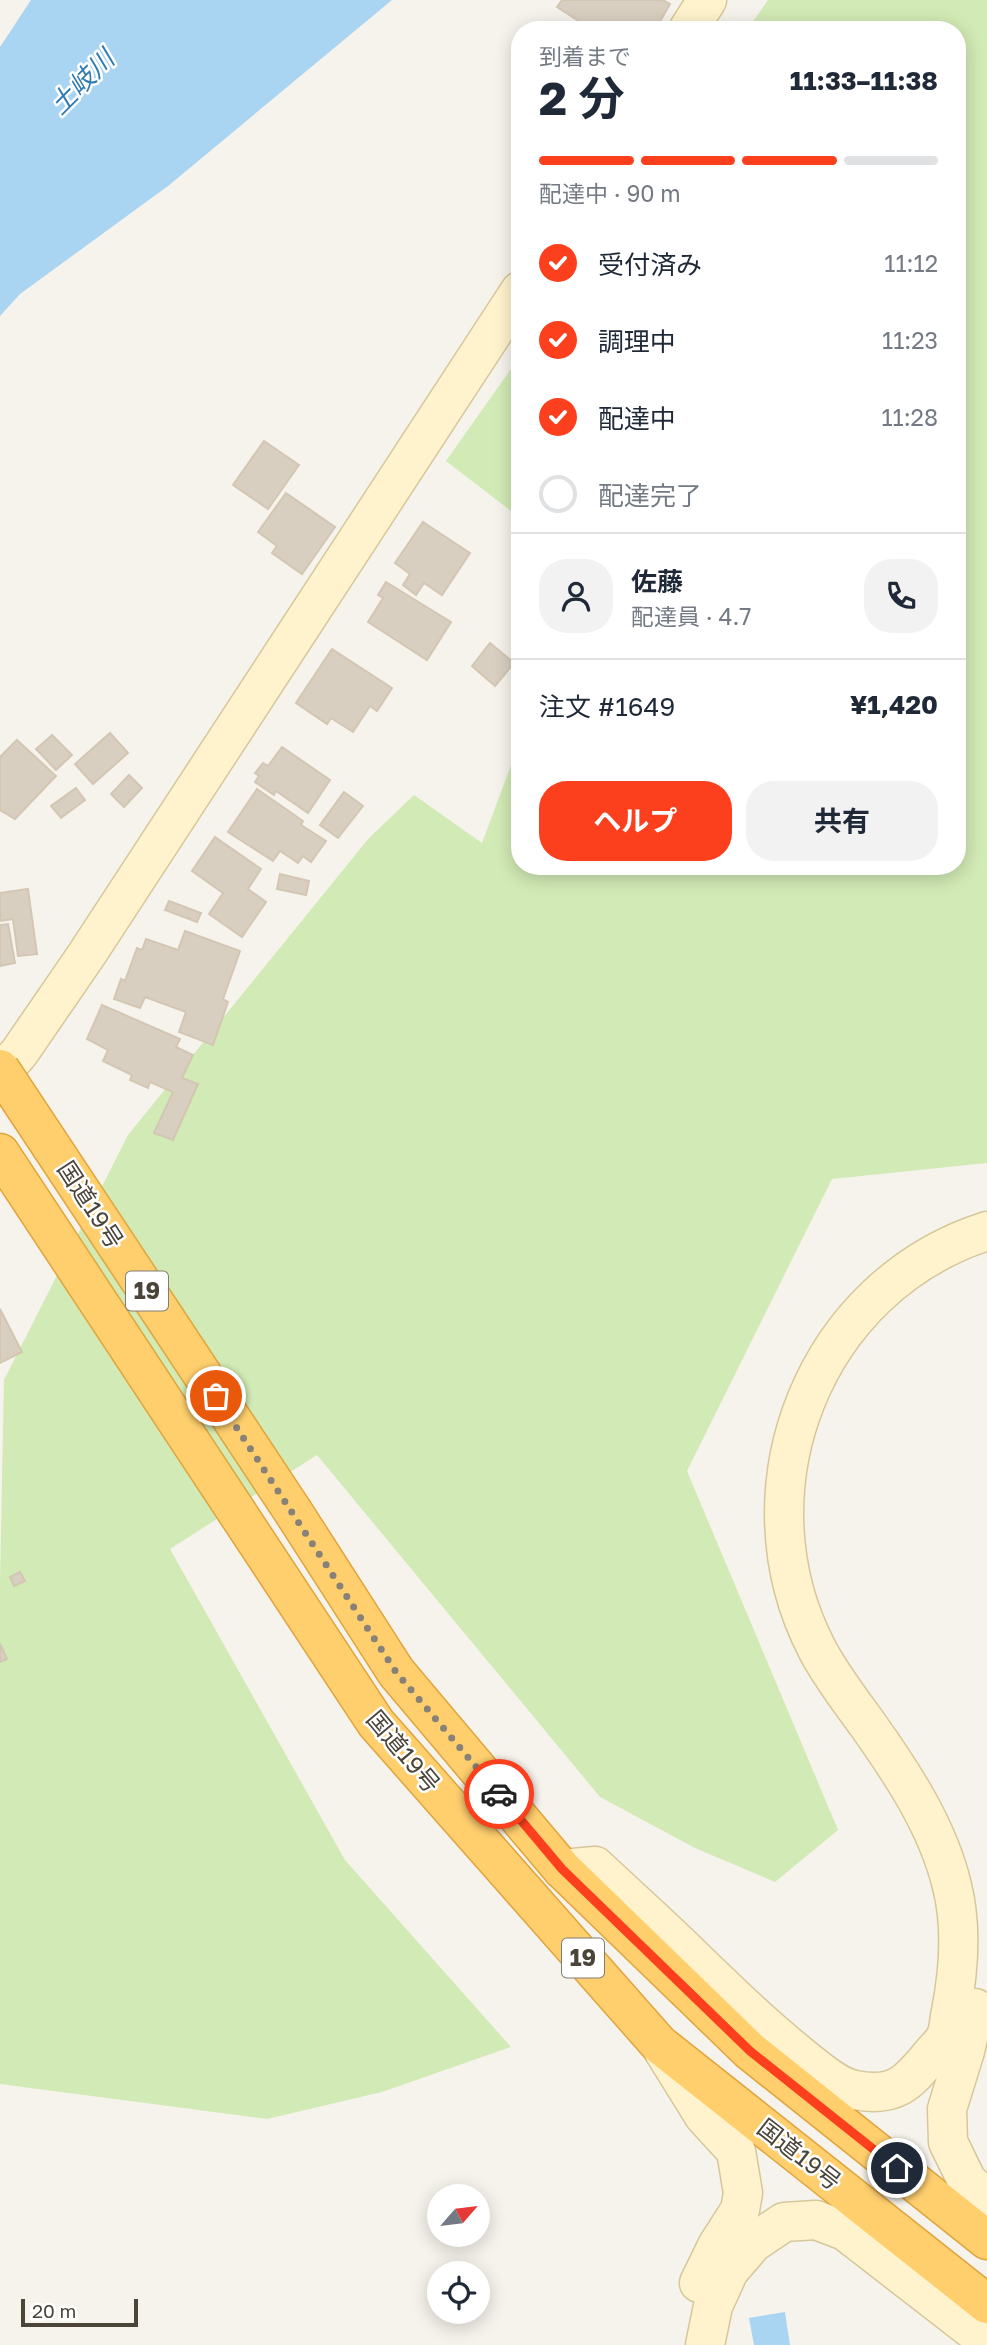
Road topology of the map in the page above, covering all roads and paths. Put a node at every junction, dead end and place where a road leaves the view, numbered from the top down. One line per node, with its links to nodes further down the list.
1 (707, 0): 2 (street)
2 (694, 21)
3 (511, 305): 4 (street)
4 (0, 1072): 8 (highway, 国道19号 / 19, bridge)
5 (0, 1153): 9 (highway, 国道19号 / 19)
6 (987, 1231): 8 (street)
7 (987, 1255): 10 (street)
8 (562, 1869): 11 (highway, 国道19号 / 19)
9 (659, 2044): 12 (highway, 国道19号 / 19); 14 (street)
10 (987, 2199)
11 (987, 2239)
12 (987, 2304)
13 (987, 2341): 15 (street)
14 (681, 2345)
15 (705, 2345)

